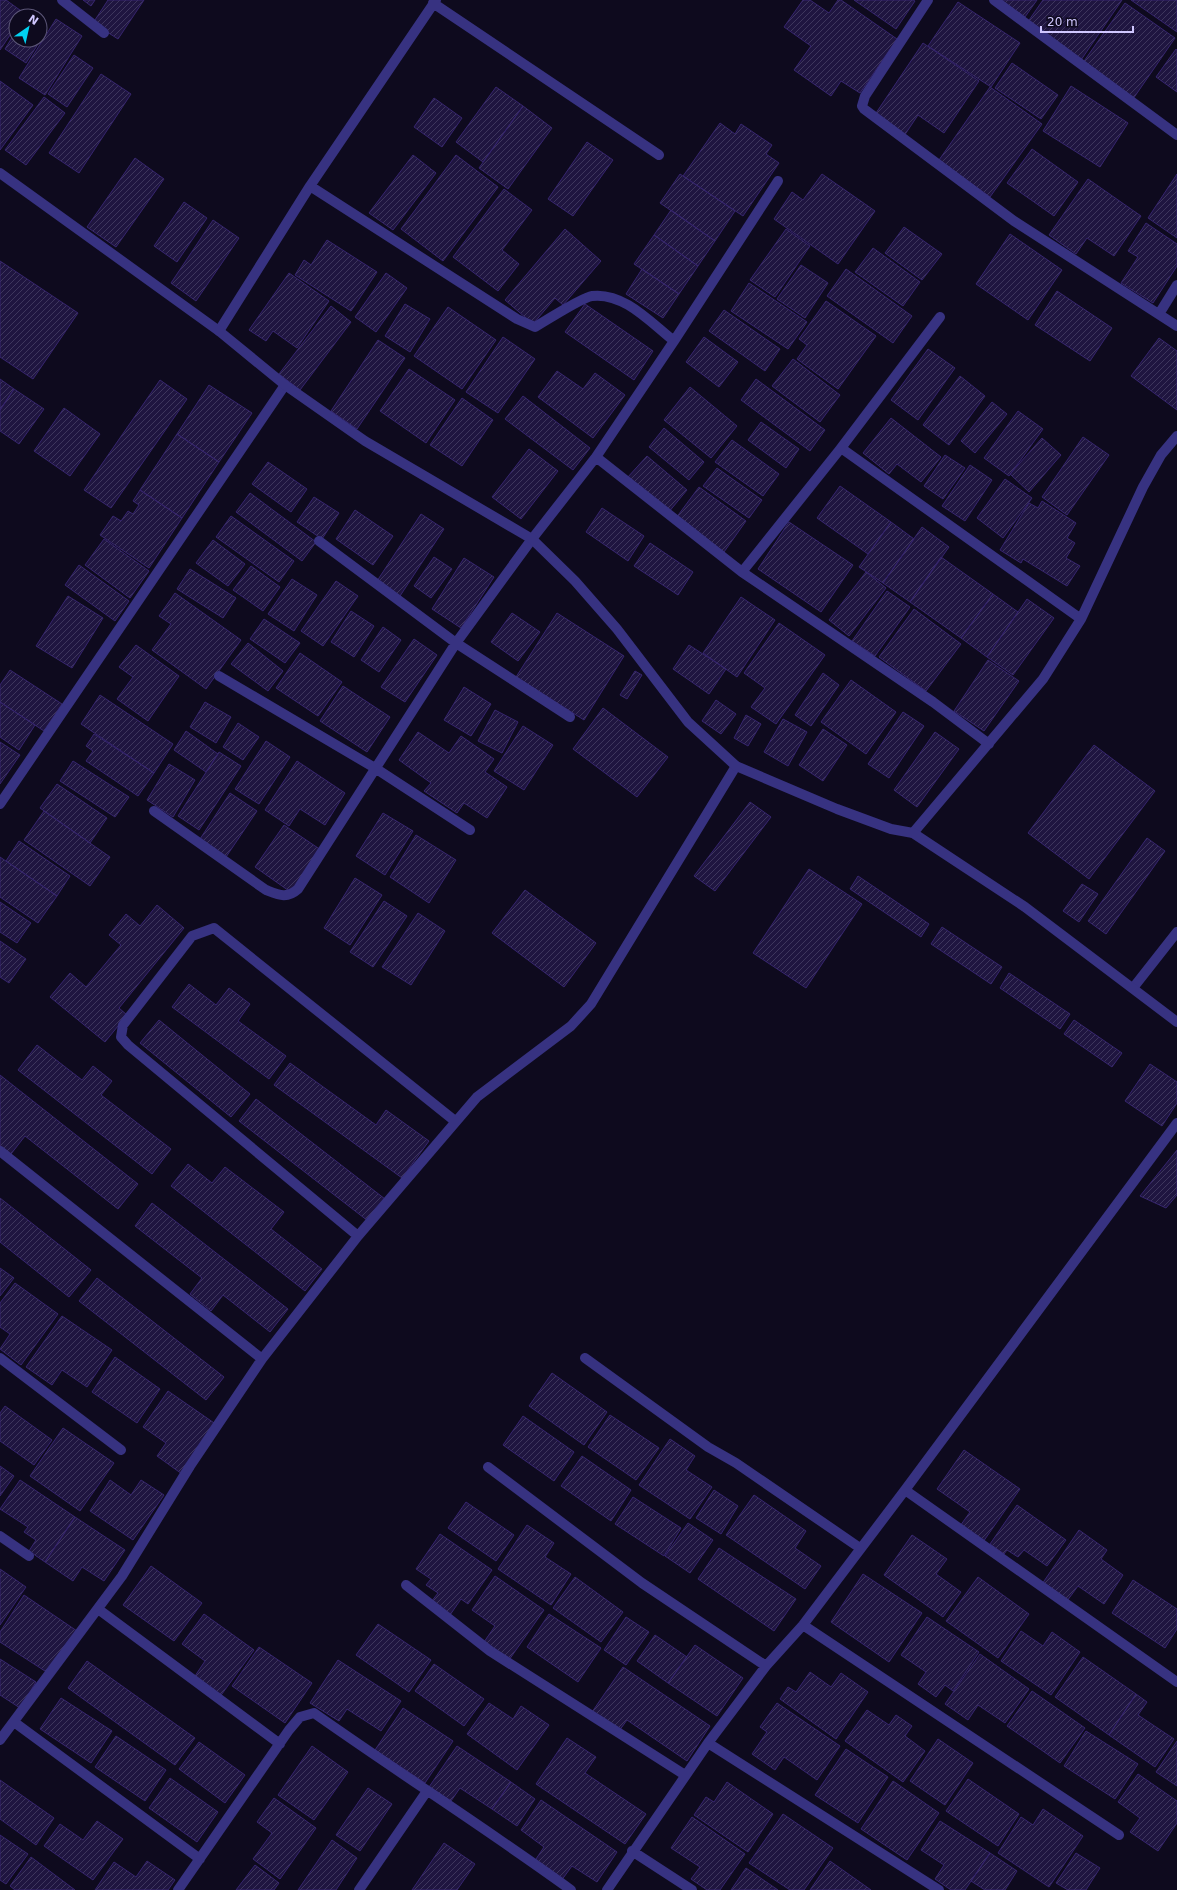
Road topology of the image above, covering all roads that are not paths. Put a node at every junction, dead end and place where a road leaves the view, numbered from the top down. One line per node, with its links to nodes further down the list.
1 (62, 0): 5 (street)
2 (928, 0): 12 (street)
3 (994, 0): 6 (street)
4 (434, 1): 7 (street); 10 (street)
5 (104, 33)
6 (1177, 135)
7 (660, 155)
8 (0, 173): 15 (street)
9 (778, 181): 16 (street)
10 (310, 186): 15 (street); 16 (street)
11 (1177, 286): 12 (street)
12 (1159, 314): 14 (street)
13 (940, 317): 19 (street)
14 (1177, 326)
15 (219, 331): 17 (street)
16 (674, 341): 20 (street)
17 (285, 385): 21 (street); 31 (street)
18 (1177, 436): 24 (street)
19 (841, 448): 23 (street); 24 (street)
20 (596, 457): 21 (street); 23 (street)
21 (532, 539): 25 (street); 29 (street)
22 (319, 541): 25 (street)
23 (742, 572): 28 (street)
24 (1081, 619): 28 (street)
25 (456, 643): 27 (street); 30 (street)
26 (219, 676): 30 (street)
27 (570, 717)
28 (989, 744): 34 (street)
29 (736, 766): 34 (street); 38 (street)
30 (375, 768): 32 (street); 33 (street)
31 (0, 804)
32 (154, 811)
33 (470, 830)
34 (913, 833): 36 (street)
35 (1177, 932): 36 (street)
36 (1133, 988): 37 (street)
37 (1177, 1022)
38 (455, 1121): 41 (street); 41 (street)
39 (1177, 1123): 47 (street)
40 (0, 1151): 44 (street)
41 (358, 1236): 44 (street)
42 (0, 1358): 45 (street)
43 (585, 1358): 49 (street)
44 (262, 1359): 52 (street)
45 (120, 1450)
46 (488, 1467): 54 (street)
47 (905, 1490): 49 (street); 55 (street)
48 (0, 1536): 50 (street)
49 (860, 1548): 53 (street)
50 (29, 1556)
51 (406, 1585): 60 (street)
52 (98, 1609): 56 (street); 59 (street)
53 (803, 1625): 54 (street); 62 (street)
54 (766, 1666): 58 (street)
55 (1177, 1682)
56 (14, 1722): 57 (street); 64 (street)
57 (0, 1740)
58 (708, 1743): 60 (street); 70 (street)
59 (280, 1744): 61 (street); 64 (street)
60 (684, 1775): 63 (street)
61 (426, 1792): 66 (street); 67 (street)
62 (1119, 1835)
63 (632, 1851): 68 (street); 69 (street)
64 (200, 1859): 65 (street)
65 (178, 1890)
66 (359, 1890)
67 (571, 1890)
68 (607, 1890)
69 (692, 1890)
70 (939, 1890)

